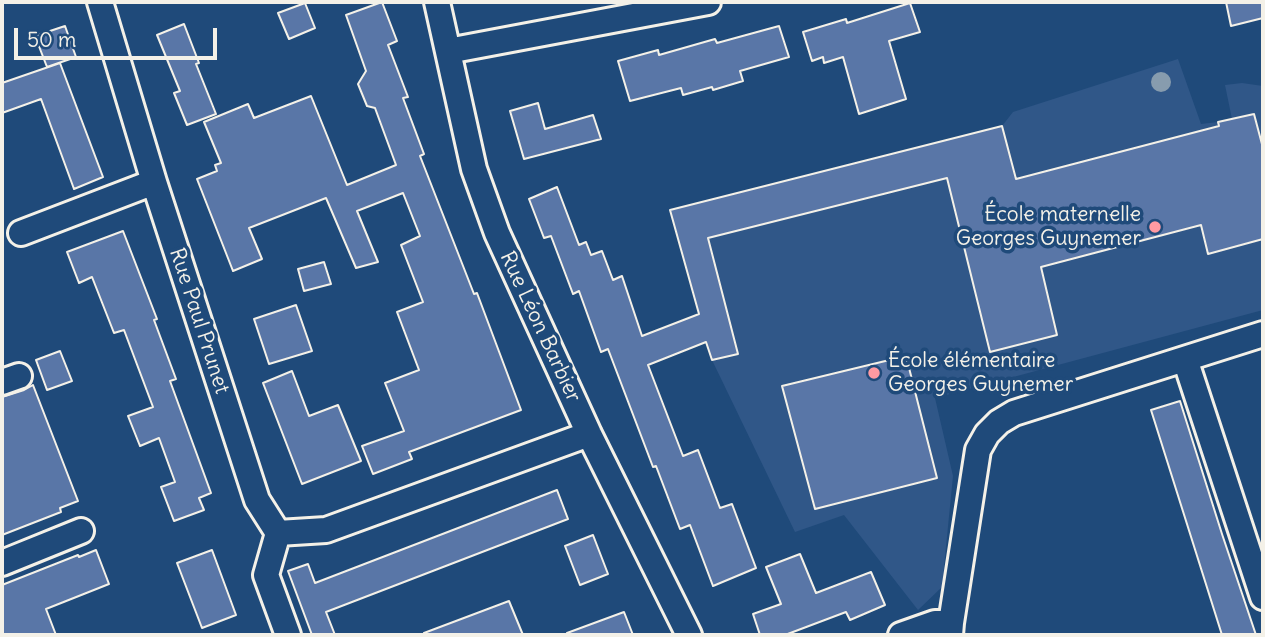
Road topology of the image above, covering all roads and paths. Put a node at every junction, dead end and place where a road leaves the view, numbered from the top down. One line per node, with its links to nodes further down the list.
1 (100, 2): 5 (street, Rue Paul Prunet)
2 (437, 2): 4 (street, Rue Léon Barbier)
3 (708, 2): 4 (street)
4 (448, 51): 9 (street, Rue Léon Barbier)
5 (153, 182): 6 (street); 11 (street, Rue Paul Prunet)
6 (21, 233)
7 (1263, 334): 8 (street)
8 (1185, 359): 13 (street); 14 (street)
9 (589, 434): 11 (street); 16 (street, Rue Léon Barbier)
10 (82, 531): 12 (street)
11 (278, 533): 15 (street)
12 (2, 563)
13 (1263, 597)
14 (950, 629): 17 (street)
15 (288, 635)
16 (689, 635)
17 (901, 635)

